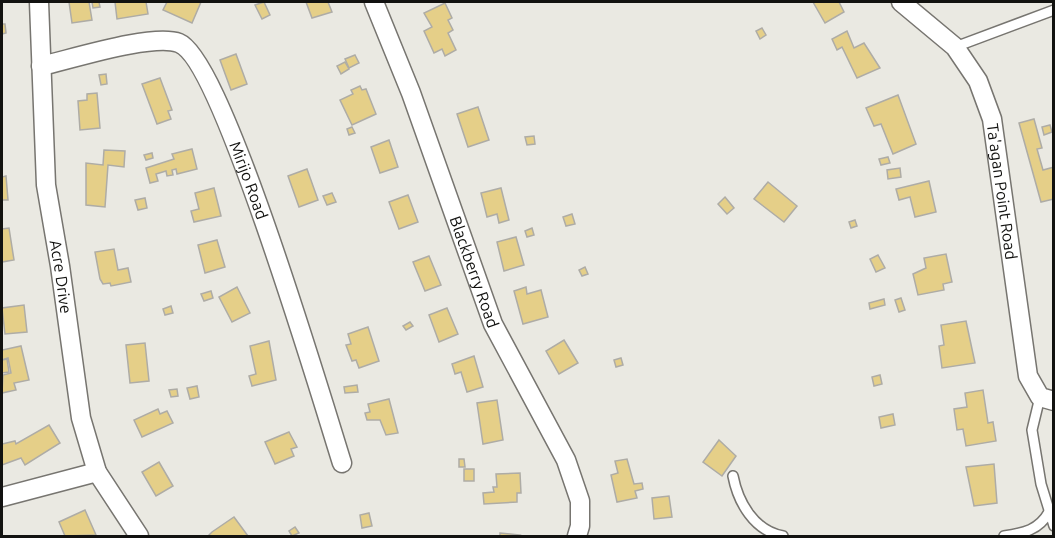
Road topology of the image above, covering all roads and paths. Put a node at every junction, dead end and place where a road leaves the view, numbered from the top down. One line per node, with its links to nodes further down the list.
1 (39, 2): 6 (street, Acre Drive)
2 (374, 2): 15 (street, Blackberry Road)
3 (901, 2): 5 (street, Ta'agan Point Road)
4 (1053, 10): 5 (lane)
5 (955, 47): 7 (street, Ta'agan Point Road)
6 (42, 66): 8 (street, Mirijo Road); 9 (street, Acre Drive)
7 (1047, 399): 12 (lane)
8 (342, 464)
9 (96, 472): 11 (street); 14 (street, Acre Drive)
10 (733, 476): 16 (lane)
11 (2, 497)
12 (1049, 512): 13 (lane); 17 (lane)
13 (1053, 526)
14 (139, 537)
15 (577, 537)
16 (783, 537)
17 (1004, 537)

